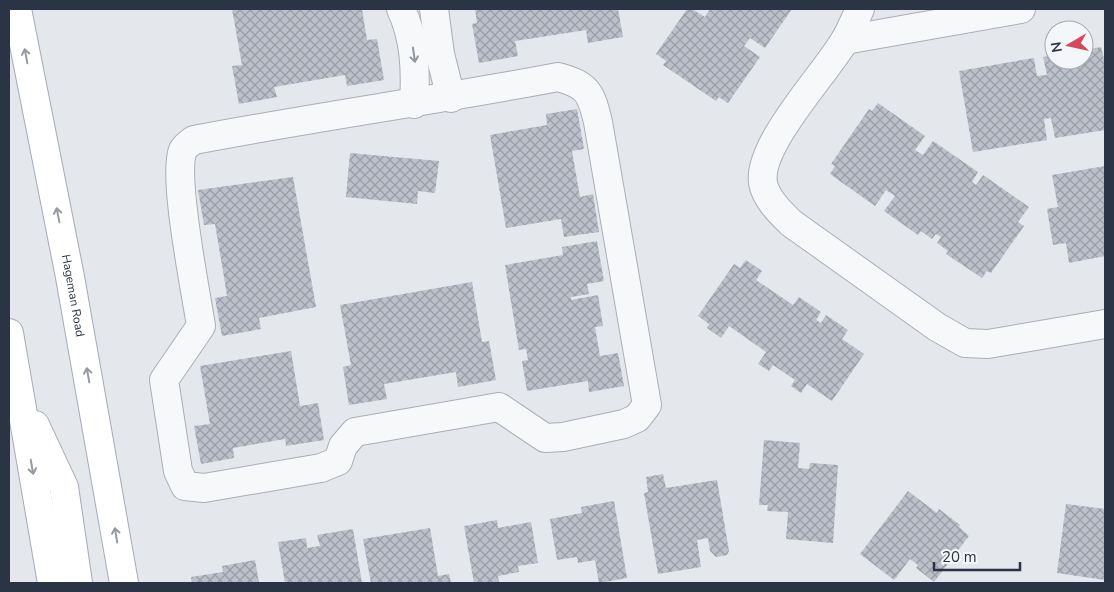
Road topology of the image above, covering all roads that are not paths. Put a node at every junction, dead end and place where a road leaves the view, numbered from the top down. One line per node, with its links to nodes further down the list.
1 (17, 9): 14 (main road, Hageman Road, one-way to 1)
2 (401, 9): 8 (street, one-way to 8)
3 (434, 9): 7 (street)
4 (860, 9): 6 (street)
5 (1021, 9): 6 (street)
6 (845, 40): 9 (street)
7 (451, 98): 8 (street); 8 (street)
8 (414, 104)
9 (1105, 324)
10 (9, 333): 11 (main road)
11 (20, 394): 12 (main road, one-way to 12); 13 (main road)
12 (52, 583)
13 (78, 583)
14 (124, 583)

